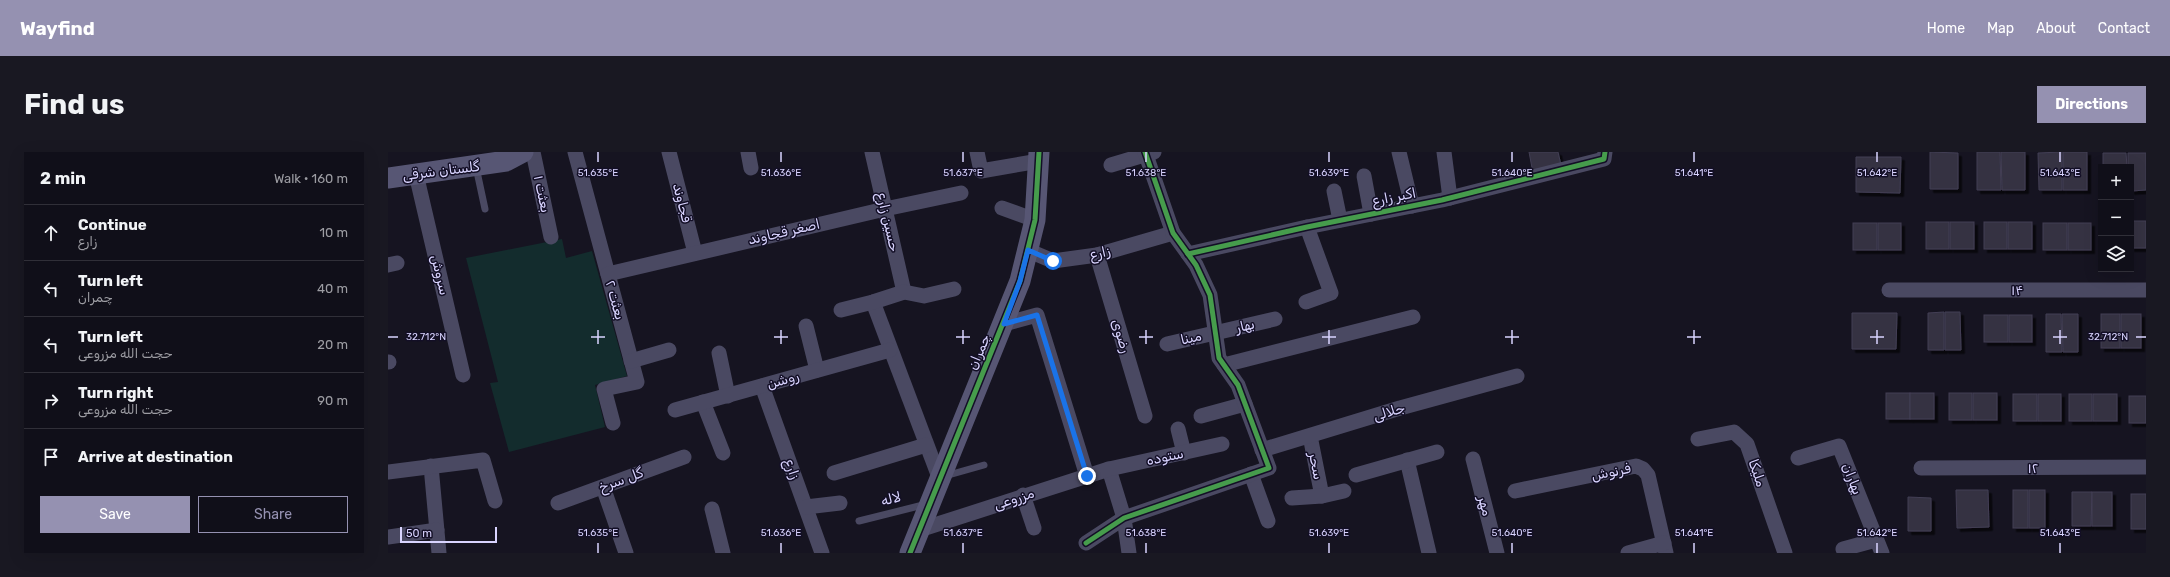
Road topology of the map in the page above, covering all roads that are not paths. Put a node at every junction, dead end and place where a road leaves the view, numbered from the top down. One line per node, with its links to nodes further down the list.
1 (575, 152): 35 (street, بعثت ۲)
2 (669, 152): 32 (street, قجاوند)
3 (748, 152): 14 (street)
4 (872, 152): 23 (street, حسین زارع)
5 (977, 152): 11 (street)
6 (1399, 152): 21 (street)
7 (1444, 152): 20 (street)
8 (1148, 153): 12 (street); 29 (street)
9 (524, 154): 13 (street, گلستان شرقی); 30 (street, بعثت ۱)
10 (1604, 155): 20 (street, اکبر زارع)
11 (1039, 157): 26 (street, چمران)
12 (1111, 165)
13 (476, 167): 15 (street, گلستان شرقی); 22 (lane)
14 (751, 168)
15 (416, 174): 17 (street, گلستان شرقی); 55 (street, سروش)
16 (1364, 176): 25 (street)
17 (388, 178)
18 (1334, 191): 27 (street)
19 (961, 193): 23 (street, اصغر قجاوند)
20 (1450, 198): 21 (street, اکبر زارع)
21 (1412, 206): 25 (street, اکبر زارع)
22 (485, 208)
23 (885, 208): 32 (street, اصغر قجاوند); 39 (street, حسین زارع)
24 (1002, 208): 26 (street)
25 (1372, 214): 27 (street, اکبر زارع)
26 (1035, 220): 31 (street, چمران)
27 (1340, 220): 28 (street, اکبر زارع)
28 (1308, 227): 33 (street, اکبر زارع); 41 (street)
29 (1173, 233): 33 (street); 34 (street, زارع)
30 (551, 237)
31 (1028, 250): 34 (street, زارع); 45 (street, چمران)
32 (695, 253): 35 (street, اصغر قجاوند)
33 (1188, 254): 47 (street)
34 (1097, 256): 62 (street, رضوی)
35 (608, 274): 52 (street, بعثت ۲)
36 (954, 289): 39 (street)
37 (1889, 290): 38 (street, ۱۴)
38 (2146, 290)
39 (904, 292): 40 (street)
40 (873, 302): 42 (street); 50 (street)
41 (1306, 302)
42 (841, 310)
43 (1413, 317): 53 (street)
44 (1275, 319): 47 (street, بهار)
45 (1004, 324): 87 (street); 88 (street, چمران)
46 (806, 326): 54 (street)
47 (1215, 333): 48 (street, مینا); 53 (street)
48 (1167, 344)
49 (669, 350): 52 (street)
50 (890, 350): 54 (street, روشن); 69 (street)
51 (719, 353): 58 (street)
52 (631, 361): 64 (street, بعثت ۲)
53 (1224, 365): 60 (street)
54 (817, 370): 57 (street, روشن)
55 (463, 375)
56 (1517, 376): 66 (street, جلالی)
57 (762, 386): 58 (street, روشن); 99 (street, زارع)
58 (728, 396): 59 (street, روشن)
59 (703, 402): 61 (street, روشن); 72 (street)
60 (1245, 404): 63 (street); 70 (street)
61 (676, 410)
62 (1145, 416)
63 (1202, 416)
64 (613, 423)
65 (1178, 430): 73 (street)
66 (1310, 436): 70 (street, جلالی); 93 (street, سحر)
67 (1698, 439): 121 (street, ملیکا)
68 (1222, 444): 73 (street, ستوده)
69 (926, 446): 84 (street); 88 (street)
70 (1262, 450): 85 (street)
71 (1437, 452): 77 (street)
72 (723, 453)
73 (1184, 453): 82 (street, ستوده)
74 (684, 457): 89 (street, گل سرخ)
75 (1798, 458): 109 (street, بهاران)
76 (1473, 459): 119 (street, مهر)
77 (1407, 460): 86 (street); 118 (street)
78 (984, 465): 88 (lane)
79 (432, 466): 83 (street); 95 (street); 105 (street)
80 (2146, 467): 81 (street, ۱۲)
81 (1921, 468)
82 (1109, 469): 87 (street, مزروعی); 101 (street)
83 (388, 472)
84 (834, 473)
85 (1251, 474): 101 (street); 103 (street)
86 (1356, 475)
87 (1087, 476): 92 (street, مزروعی)
88 (939, 477): 98 (street, چمران)
89 (603, 487): 96 (street, گل سرخ); 113 (street)
90 (1344, 491): 93 (street)
91 (1516, 491): 110 (street, فرنوش)
92 (1024, 495): 104 (street); 106 (street, مزروعی)
93 (1322, 496): 94 (street)
94 (1292, 498)
95 (495, 501)
96 (558, 503)
97 (840, 503): 99 (street)
98 (929, 503): 102 (lane, لاله); 106 (street, چمران)
99 (806, 507): 115 (street, زارع)
100 (712, 510): 114 (street)
101 (1124, 518): 108 (street); 117 (street)
102 (859, 521)
103 (1268, 521)
104 (1034, 528)
105 (437, 530): 107 (street); 112 (street)
106 (919, 530): 116 (street, چمران)
107 (388, 537)
108 (1086, 543)
109 (1879, 546): 111 (street)
110 (1665, 548): 120 (street)
111 (1843, 550)
112 (439, 553)
113 (626, 553)
114 (723, 553)
115 (822, 553)
116 (910, 553)
117 (1129, 553)
118 (1429, 553)
119 (1497, 553)
120 (1628, 553)
121 (1785, 553)

